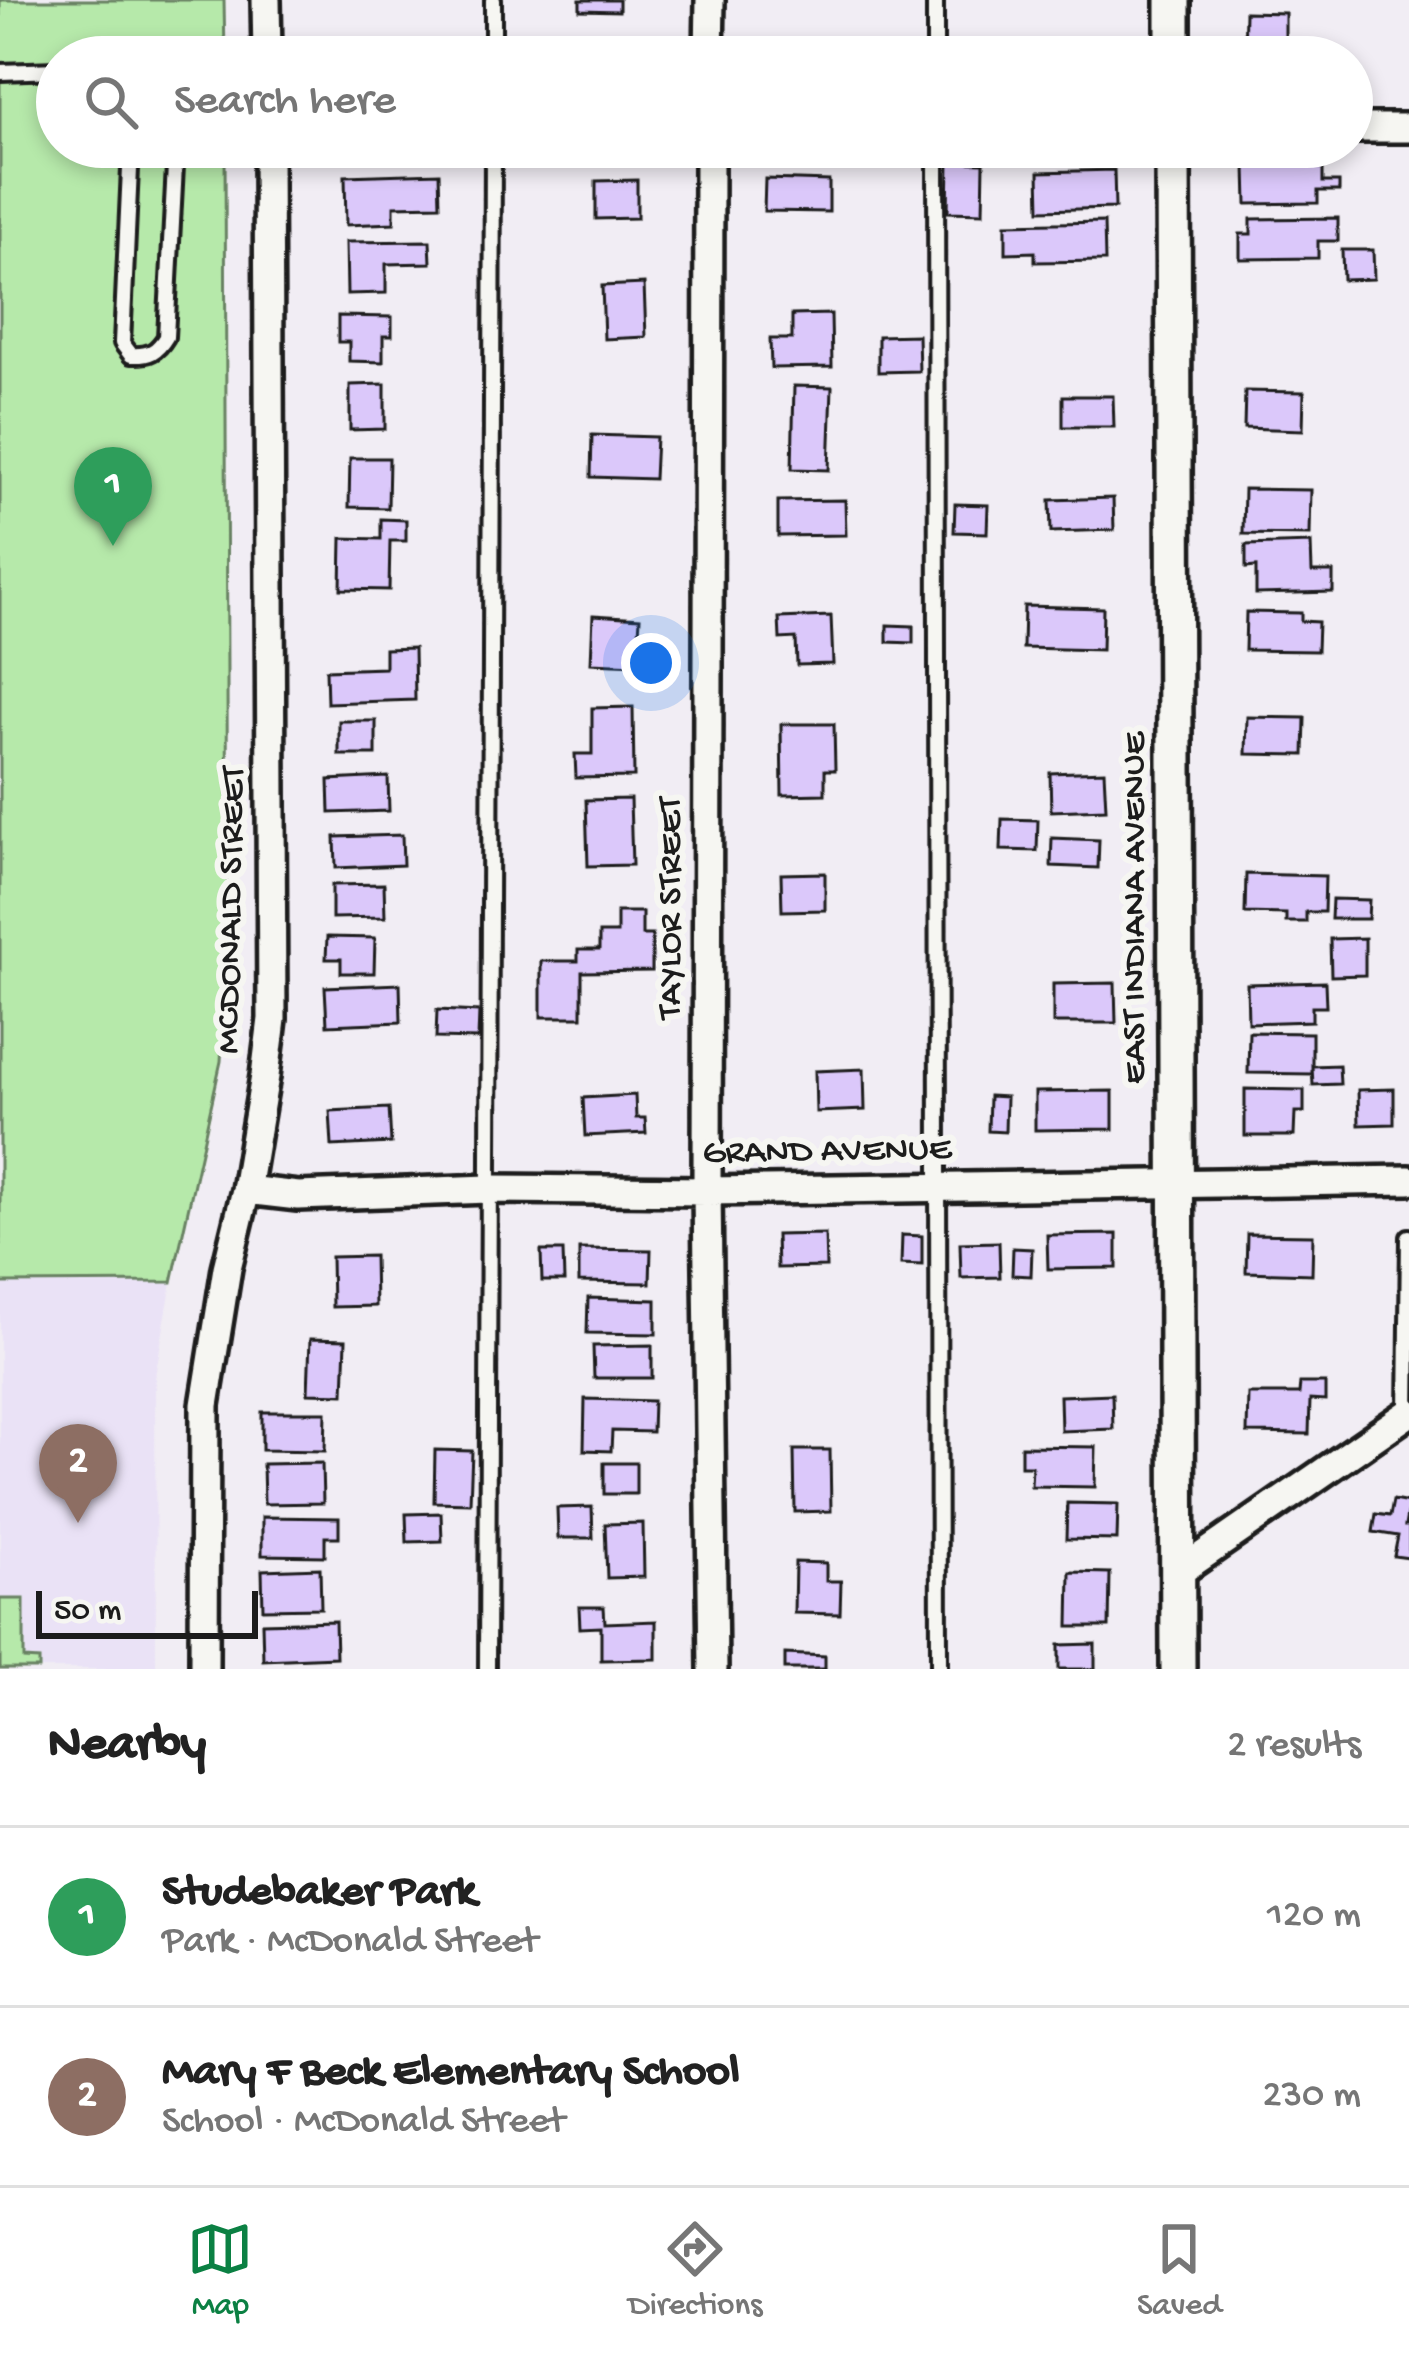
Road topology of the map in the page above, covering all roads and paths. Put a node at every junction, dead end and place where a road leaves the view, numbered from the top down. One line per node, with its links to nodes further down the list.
1 (266, 0): 6 (street)
2 (493, 0): 7 (lane)
3 (710, 0): 8 (street)
4 (934, 0): 9 (lane)
5 (1173, 0): 10 (street)
6 (267, 36)
7 (493, 36)
8 (710, 36)
9 (935, 36)
10 (1173, 36)
11 (36, 71): 12 (lane)
12 (0, 72)
13 (1373, 128): 14 (street)
14 (1409, 128)
15 (130, 168): 16 (lane)
16 (175, 168)
17 (268, 168): 26 (street, MCDONALD STREET)
18 (493, 168): 25 (lane)
19 (709, 168): 27 (street, TAYLOR STREET)
20 (936, 168): 24 (lane)
21 (1174, 168): 23 (street, EAST INDIANA AVENUE)
22 (1409, 1180): 23 (street, GRAND AVENUE)
23 (1176, 1183): 24 (street, GRAND AVENUE); 30 (street, EAST INDIANA AVENUE)
24 (939, 1187): 27 (street, GRAND AVENUE); 34 (lane)
25 (489, 1189): 26 (street, GRAND AVENUE); 27 (street, GRAND AVENUE); 32 (lane)
26 (246, 1190): 31 (street, MCDONALD STREET)
27 (707, 1191): 33 (street, TAYLOR STREET)
28 (1409, 1237): 29 (lane)
29 (1408, 1414): 30 (street)
30 (1179, 1572): 35 (street, EAST INDIANA AVENUE)
31 (204, 1669)
32 (487, 1669)
33 (713, 1669)
34 (940, 1669)
35 (1178, 1669)

